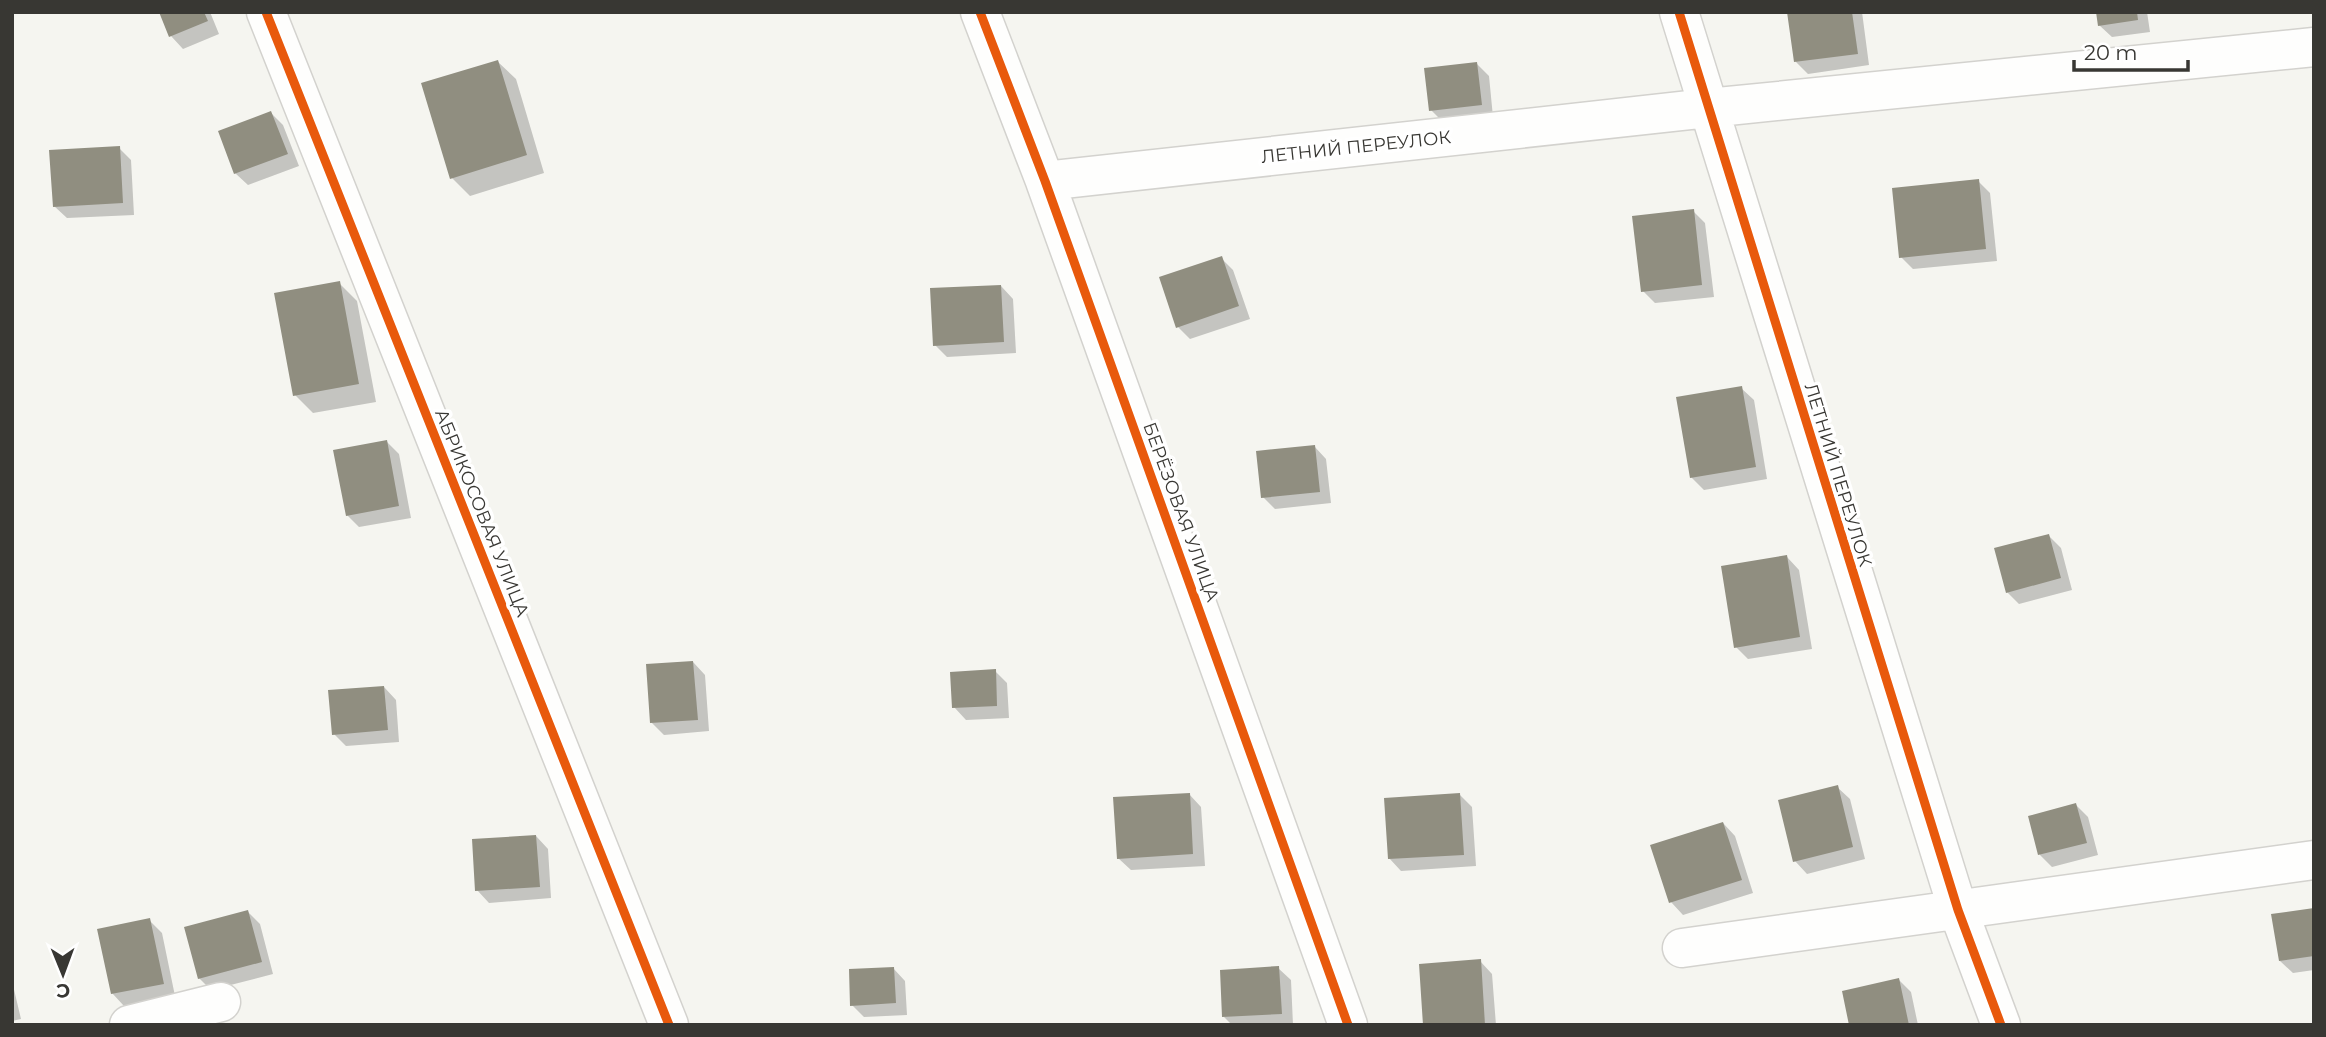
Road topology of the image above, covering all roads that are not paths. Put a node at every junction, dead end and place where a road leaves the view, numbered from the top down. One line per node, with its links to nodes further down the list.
1 (267, 12): 12 (street, АБРИКОСОВАЯ УЛИЦА)
2 (980, 12): 6 (street, БЕРЁЗОВАЯ УЛИЦА)
3 (1679, 12): 5 (street, ЛЕТНИЙ ПЕРЕУЛОК)
4 (2314, 47): 5 (street, ЛЕТНИЙ ПЕРЕУЛОК)
5 (1708, 108): 6 (street, ЛЕТНИЙ ПЕРЕУЛОК); 8 (street, ЛЕТНИЙ ПЕРЕУЛОК)
6 (1045, 181): 13 (street, БЕРЁЗОВАЯ УЛИЦА)
7 (2314, 860): 8 (street)
8 (1958, 910): 9 (street); 14 (street, ЛЕТНИЙ ПЕРЕУЛОК)
9 (1682, 948)
10 (221, 1002): 11 (street)
11 (129, 1025)
12 (669, 1025)
13 (1348, 1025)
14 (2001, 1025)

